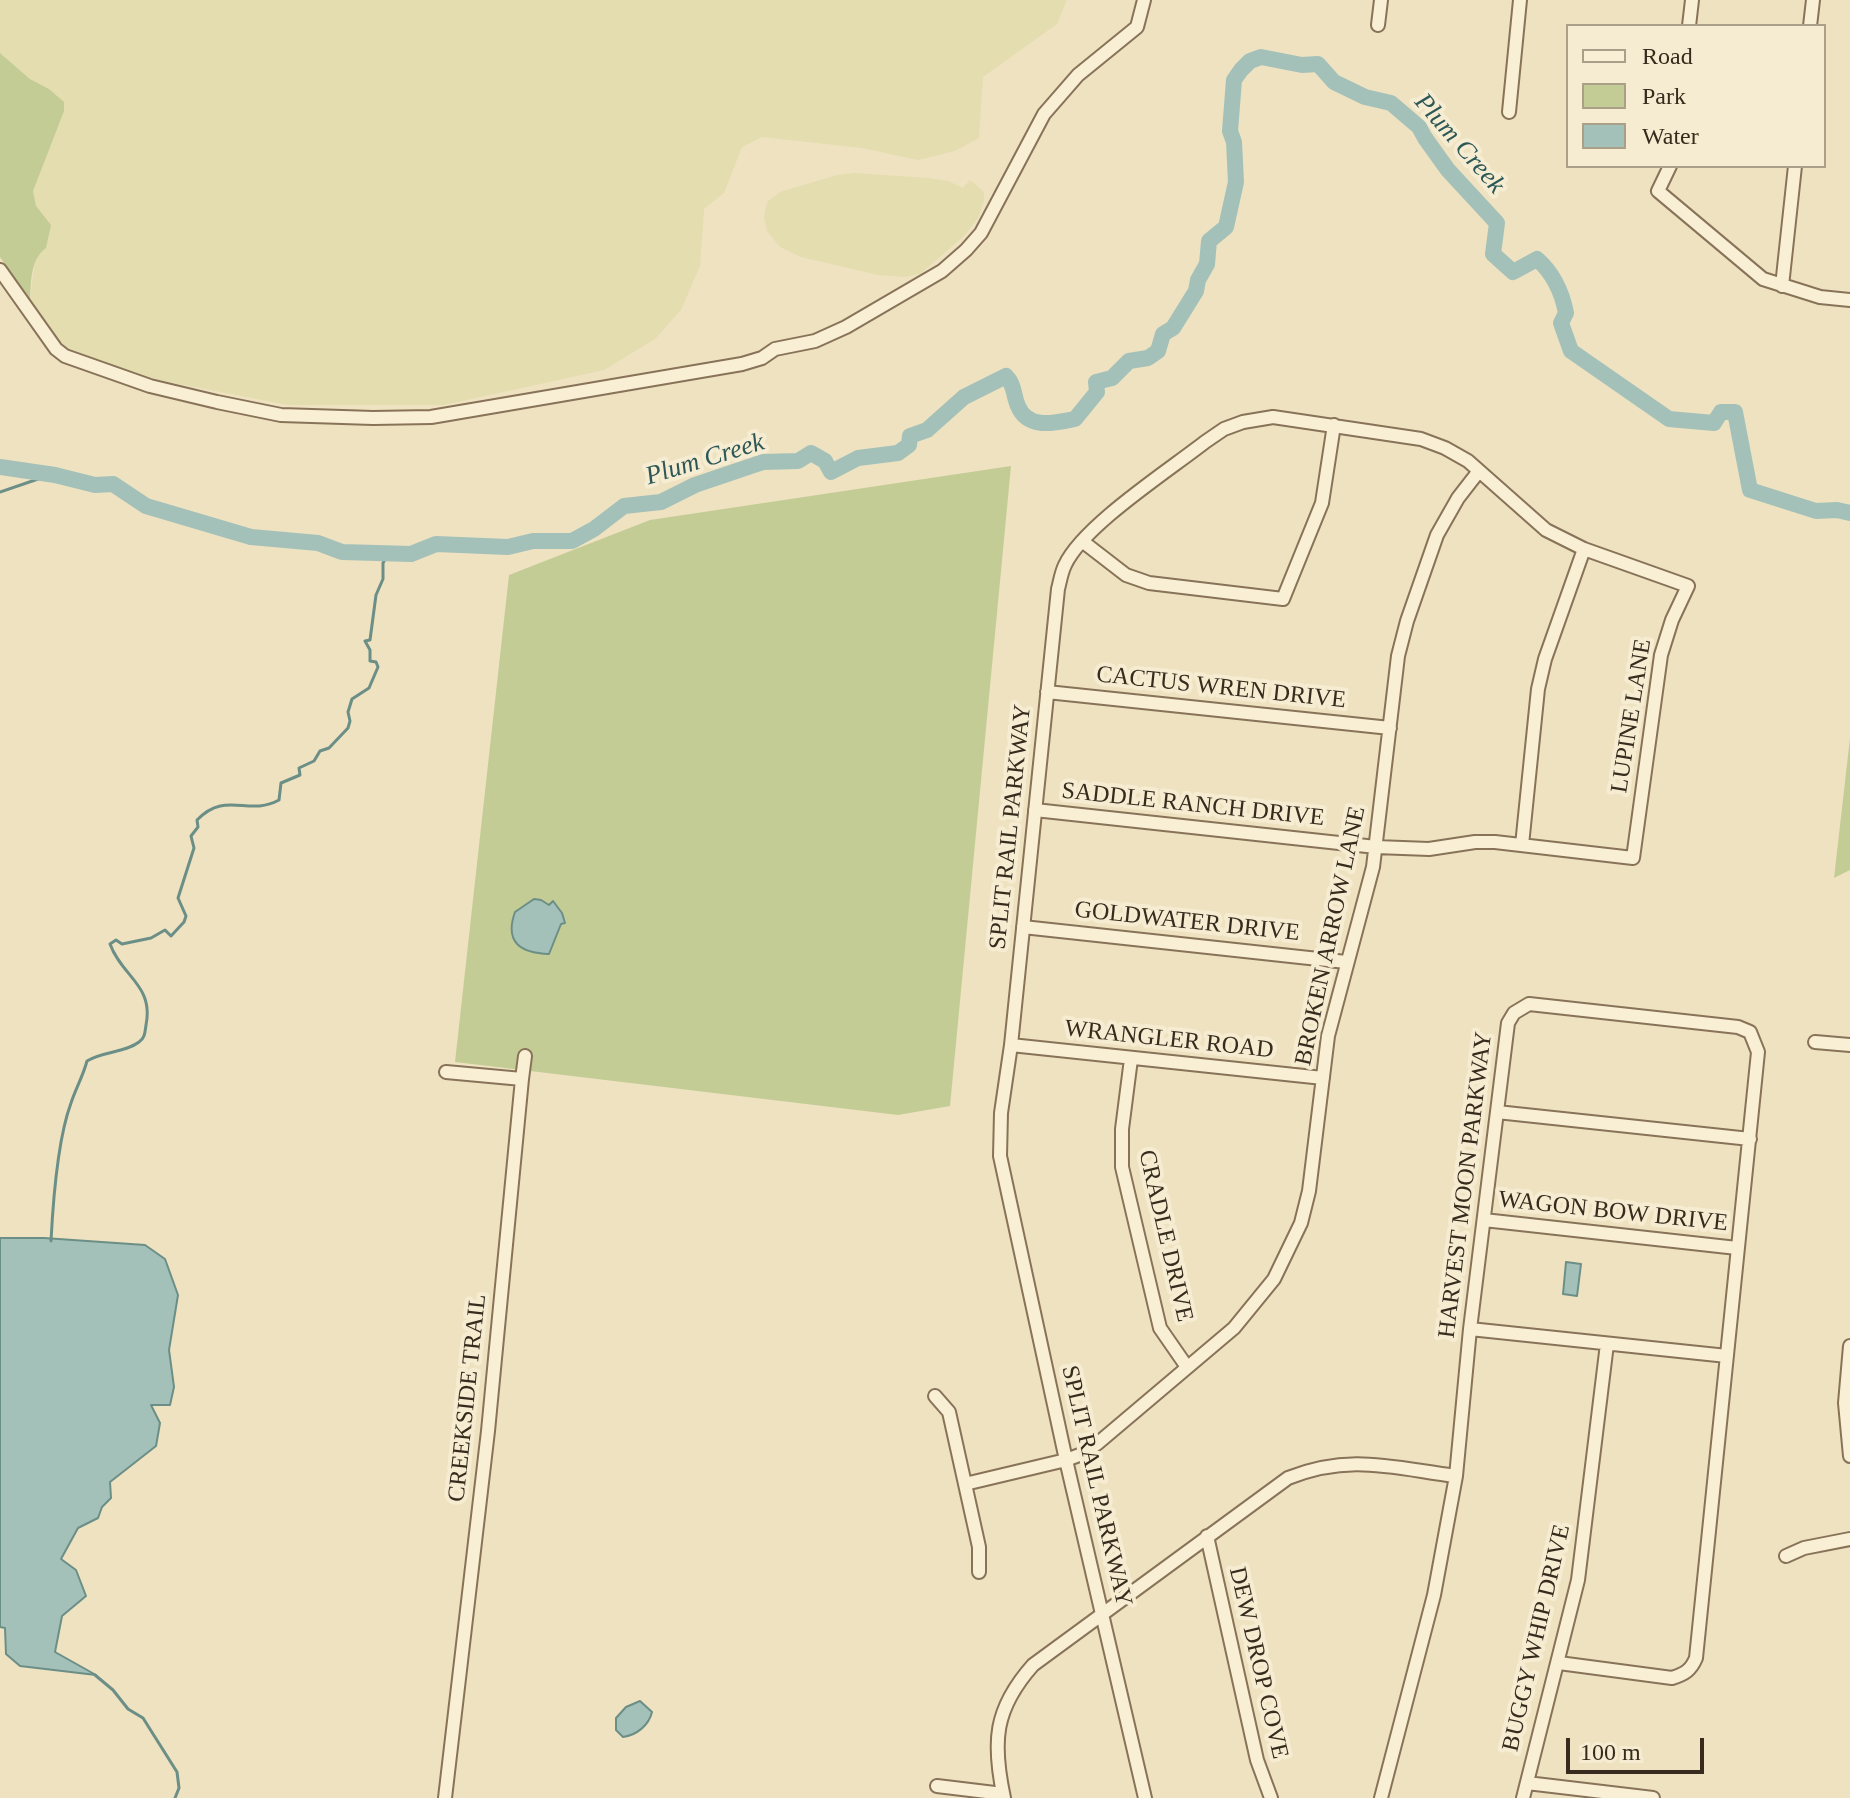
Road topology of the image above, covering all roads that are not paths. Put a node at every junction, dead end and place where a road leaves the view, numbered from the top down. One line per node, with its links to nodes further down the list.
1 (1144, 0): 12 (street)
2 (1381, 0): 8 (street)
3 (1520, 0): 9 (street)
4 (1692, 0): 6 (street)
5 (1813, 0): 7 (street)
6 (1689, 24)
7 (1810, 24)
8 (1378, 25)
9 (1509, 112)
10 (1669, 168): 13 (street)
11 (1795, 168): 13 (street)
12 (0, 270)
13 (1782, 286): 14 (street)
14 (1850, 300)
15 (1334, 425): 16 (street, SPLIT RAIL PARKWAY); 17 (street, SPLIT RAIL PARKWAY); 17 (street)
16 (1479, 471): 18 (street, SPLIT RAIL PARKWAY); 21 (street, BROKEN ARROW LANE)
17 (1082, 541): 20 (street, SPLIT RAIL PARKWAY)
18 (1584, 549): 19 (street, SPLIT RAIL PARKWAY); 23 (street)
19 (1688, 586): 25 (street, LUPINE LANE)
20 (1047, 692): 21 (street, CACTUS WREN DRIVE); 22 (street, SPLIT RAIL PARKWAY)
21 (1390, 728): 24 (street, BROKEN ARROW LANE)
22 (1035, 810): 24 (street, SADDLE RANCH DRIVE); 26 (street, SPLIT RAIL PARKWAY)
23 (1522, 845): 24 (street, SADDLE RANCH DRIVE); 25 (street, SADDLE RANCH DRIVE)
24 (1376, 847): 27 (street, BROKEN ARROW LANE)
25 (1633, 858)
26 (1023, 927): 27 (street, GOLDWATER DRIVE); 29 (street, SPLIT RAIL PARKWAY)
27 (1346, 962): 34 (street, BROKEN ARROW LANE)
28 (1815, 1042): 30 (street)
29 (1011, 1045): 32 (street, WRANGLER ROAD); 47 (street, SPLIT RAIL PARKWAY)
30 (1850, 1045)
31 (525, 1056): 35 (street, CREEKSIDE TRAIL)
32 (1131, 1059): 34 (street, WRANGLER ROAD); 44 (street, CRADLE DRIVE)
33 (446, 1072): 35 (street)
34 (1323, 1078): 44 (street, BROKEN ARROW LANE)
35 (522, 1079): 59 (street, CREEKSIDE TRAIL)
36 (1497, 1112): 37 (street); 37 (street, HARVEST MOON PARKWAY); 38 (street, HARVEST MOON PARKWAY)
37 (1750, 1139): 39 (street, HARVEST MOON PARKWAY)
38 (1484, 1220): 39 (street, WAGON BOW DRIVE); 40 (street, HARVEST MOON PARKWAY)
39 (1737, 1248): 43 (street, HARVEST MOON PARKWAY)
40 (1470, 1329): 41 (street); 48 (street, HARVEST MOON PARKWAY)
41 (1607, 1344): 43 (street); 55 (street, BUGGY WHIP DRIVE)
42 (1850, 1346): 46 (street)
43 (1727, 1356): 55 (street, HARVEST MOON PARKWAY)
44 (1187, 1367): 47 (street, BROKEN ARROW LANE)
45 (935, 1396): 49 (street)
46 (1850, 1456)
47 (1066, 1460): 49 (street, BROKEN ARROW LANE); 54 (street, SPLIT RAIL PARKWAY)
48 (1456, 1476): 50 (street); 62 (street, HARVEST MOON PARKWAY)
49 (965, 1484): 53 (street)
50 (1207, 1536): 54 (street); 61 (street, DEW DROP COVE)
51 (1850, 1539): 52 (street)
52 (1786, 1556)
53 (979, 1572)
54 (1103, 1613): 58 (street); 60 (street, SPLIT RAIL PARKWAY)
55 (1559, 1663): 56 (street, BUGGY WHIP DRIVE)
56 (1527, 1783): 63 (street, BUGGY WHIP DRIVE); 64 (street)
57 (937, 1786): 58 (street)
58 (1003, 1796)
59 (445, 1798)
60 (1145, 1798)
61 (1271, 1798)
62 (1381, 1798)
63 (1523, 1798)
64 (1653, 1798)

